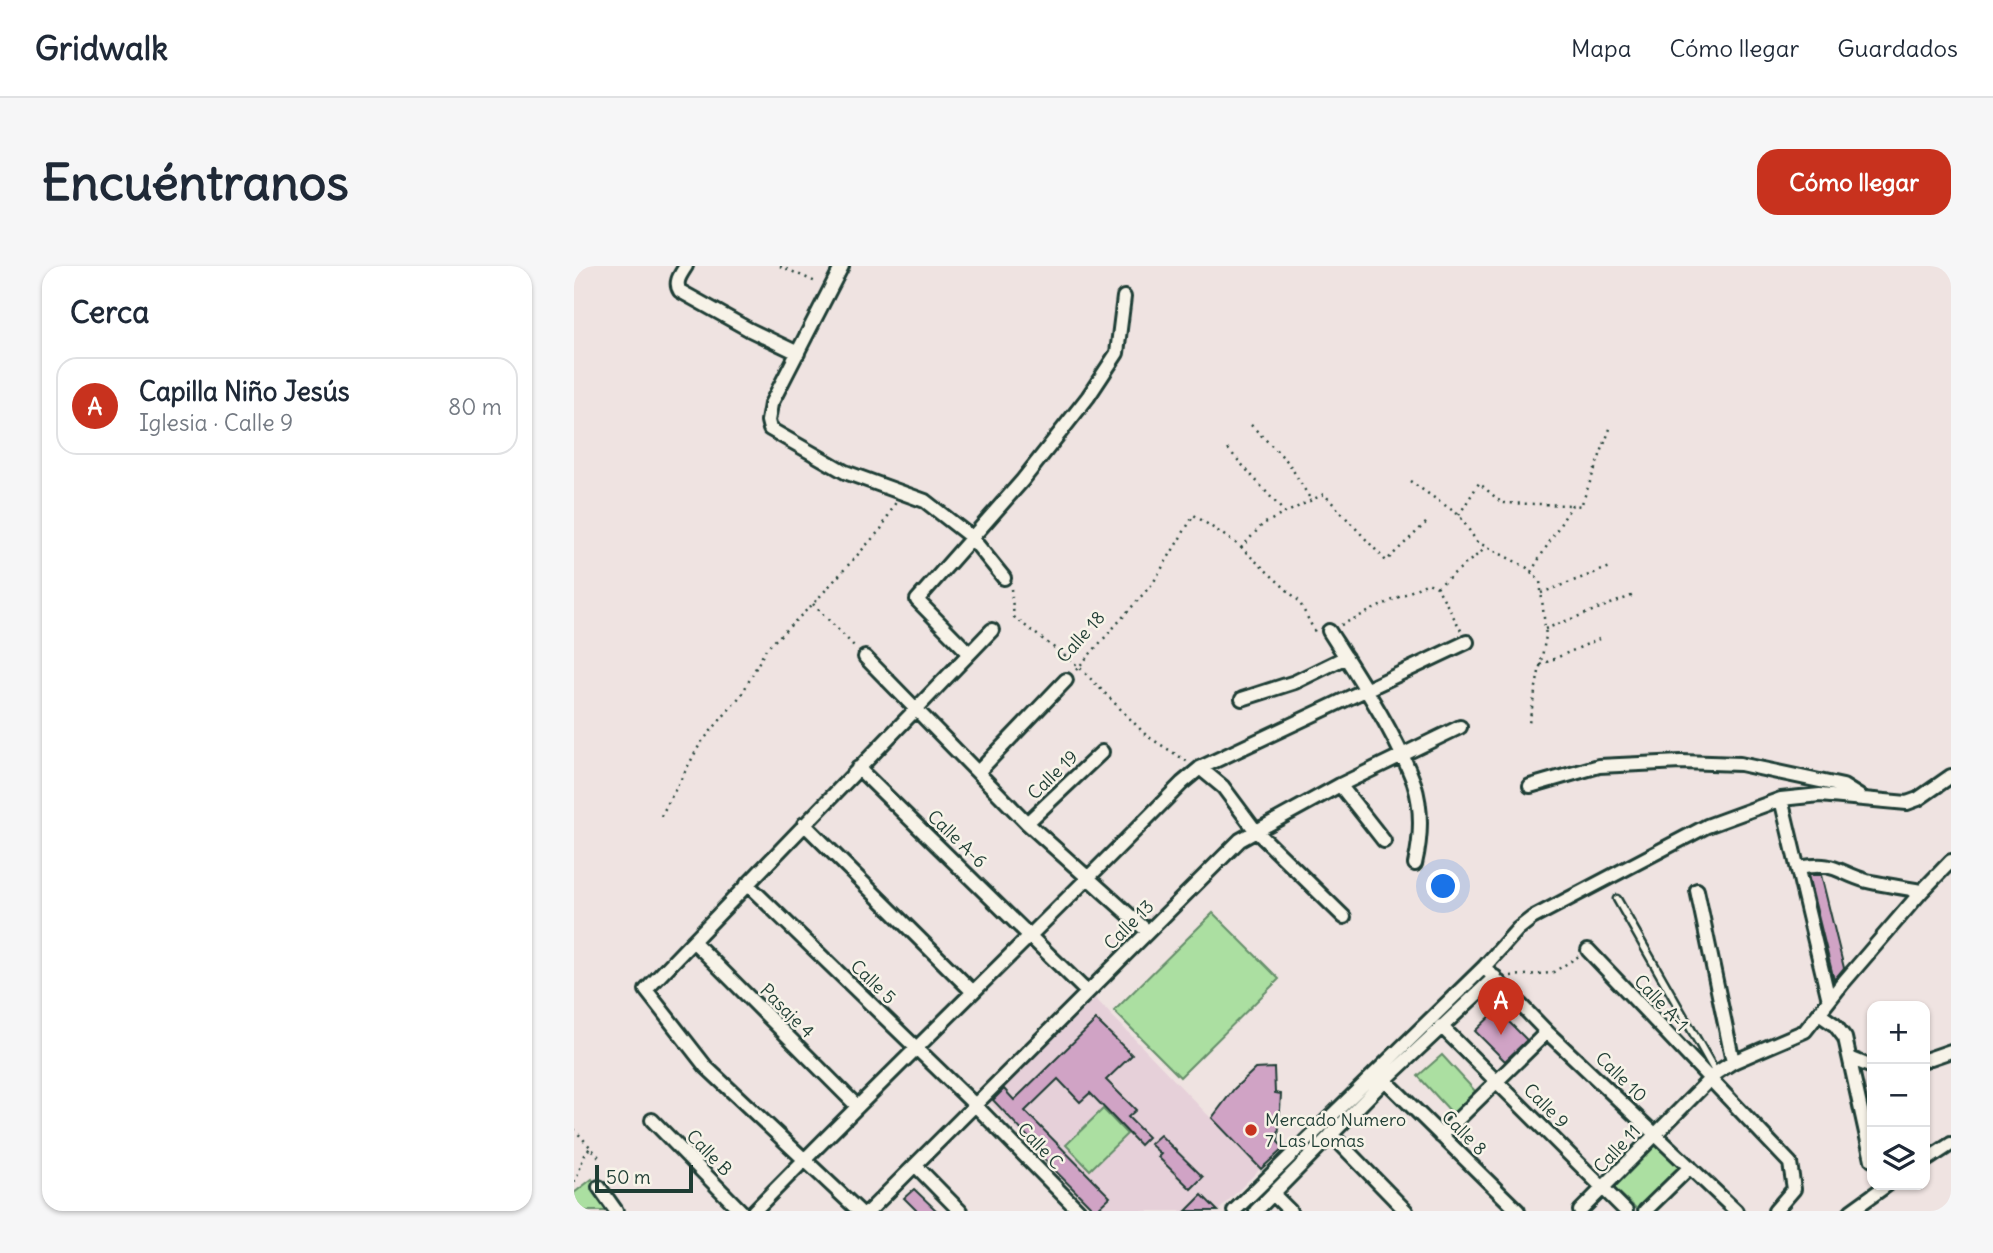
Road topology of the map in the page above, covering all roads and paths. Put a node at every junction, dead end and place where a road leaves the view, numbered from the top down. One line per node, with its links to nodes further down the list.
1 (686, 266): 6 (street)
2 (780, 266): 4 (path)
3 (842, 266): 4 (street)
4 (831, 289): 6 (street)
5 (1124, 297): 17 (street)
6 (798, 353): 11 (street)
7 (1251, 425): 12 (path)
8 (1611, 426): 13 (path)
9 (1228, 449): 14 (path)
10 (1410, 481): 15 (path)
11 (901, 493): 17 (street); 26 (path)
12 (1311, 500): 14 (path); 16 (path)
13 (1572, 505): 15 (path); 21 (path)
14 (1284, 513): 19 (path)
15 (1459, 515): 18 (path)
16 (1428, 521)
17 (971, 537): 22 (street); 32 (street)
18 (1488, 547): 21 (path); 23 (path)
19 (1241, 548): 29 (path); 36 (path, Calle 18)
20 (1613, 566): 24 (path)
21 (1531, 572): 24 (path)
22 (1004, 578): 36 (path)
23 (1437, 587): 29 (path); 31 (path)
24 (1541, 593): 27 (path)
25 (1634, 595): 27 (path)
26 (813, 604): 33 (path); 53 (path)
27 (1545, 629): 35 (path)
28 (992, 630): 32 (street)
29 (1329, 631): 34 (street)
30 (1599, 639): 35 (path)
31 (1468, 642): 38 (street)
32 (969, 653): 40 (street)
33 (865, 657): 40 (street)
34 (1346, 657): 38 (street); 39 (street)
35 (1540, 665): 41 (path)
36 (1079, 667): 37 (path, Calle 18); 46 (path)
37 (1066, 680): 47 (street, Calle 18)
38 (1366, 691): 44 (street); 46 (street)
39 (1242, 699)
40 (915, 708): 45 (street); 47 (street)
41 (1529, 723)
42 (1460, 727): 44 (street, Calle 13)
43 (1102, 752): 54 (street, Calle 19)
44 (1402, 757): 49 (street, Calle 13); 59 (street)
45 (858, 768): 55 (street); 68 (street, Calle A-6)
46 (1200, 768): 56 (street); 61 (street)
47 (979, 771): 54 (street)
48 (1951, 776): 51 (street)
49 (1340, 785): 56 (street, Calle 13); 57 (street)
50 (1530, 786): 51 (street)
51 (1862, 798): 52 (street)
52 (1781, 799): 60 (street); 71 (street)
53 (661, 816)
54 (1027, 823): 61 (street)
55 (804, 824): 62 (street); 73 (street)
56 (1255, 830): 66 (street); 67 (street, Calle 13)
57 (1384, 841)
58 (1951, 861): 64 (street, Calle 11)
59 (1415, 863)
60 (1799, 868): 64 (street); 75 (street)
61 (1087, 879): 67 (street); 68 (street)
62 (747, 884): 69 (street); 79 (street, Calle 5)
63 (1697, 890): 83 (street)
64 (1922, 891): 75 (street, Calle 11)
65 (1616, 899): 85 (lane)
66 (1344, 917)
67 (1147, 931): 74 (street, Calle 13)
68 (1032, 935): 73 (street); 74 (street, Calle A-6)
69 (693, 941): 89 (street, Pasaje 4); 100 (street)
70 (1588, 950): 72 (path); 85 (street, Calle A-1)
71 (1484, 967): 72 (street, Calle 10); 115 (street)
72 (1495, 976): 77 (street); 78 (street, Calle 10)
73 (973, 992): 79 (street)
74 (1087, 992): 88 (street, Calle 13)
75 (1829, 1000): 76 (street, Calle 11)
76 (1819, 1014): 82 (street); 83 (street, Calle 11)
77 (1441, 1026): 86 (street); 87 (street, Calle 9)
78 (1547, 1032): 87 (street); 93 (street, Calle 10)
79 (915, 1048): 88 (street, Calle 5); 89 (street)
80 (1951, 1051): 81 (street)
81 (1930, 1058)
82 (1852, 1059): 84 (street); 94 (street)
83 (1733, 1062): 85 (street, Calle 11)
84 (1867, 1066)
85 (1712, 1077): 93 (street, Calle 11); 124 (street, Calle A-1)
86 (1385, 1080): 92 (street); 95 (street, Calle 8)
87 (1498, 1082): 95 (street); 105 (street, Calle 9)
88 (975, 1105): 101 (street, Calle 13); 114 (street, Calle C)
89 (856, 1106): 100 (street)
90 (652, 1120): 109 (street, Calle B)
91 (574, 1129): 97 (path)
92 (1331, 1134): 107 (street); 118 (street)
93 (1655, 1134): 102 (street, Calle 10); 105 (street, Calle 11)
94 (1867, 1135)
95 (1441, 1136): 119 (street, Calle 8)
96 (1951, 1144): 99 (street)
97 (590, 1148): 98 (path); 103 (path)
98 (600, 1158)
99 (1930, 1158)
100 (805, 1159): 110 (street); 111 (street)
101 (915, 1165): 112 (street, Calle 13); 113 (street)
102 (1689, 1167): 122 (street); 123 (street, Calle 10)
103 (575, 1179)
104 (599, 1187): 108 (street)
105 (1604, 1189): 120 (street, Calle 11); 121 (street, Calle 9)
106 (1877, 1190): 125 (street)
107 (1273, 1194): 116 (street); 117 (street)
108 (616, 1211)
109 (741, 1211)
110 (754, 1211)
111 (859, 1211)
112 (869, 1211)
113 (960, 1211)
114 (1079, 1211)
115 (1234, 1211)
116 (1256, 1211)
117 (1290, 1211)
118 (1406, 1211)
119 (1518, 1211)
120 (1580, 1211)
121 (1626, 1211)
122 (1645, 1211)
123 (1736, 1211)
124 (1775, 1211)
125 (1851, 1211)

